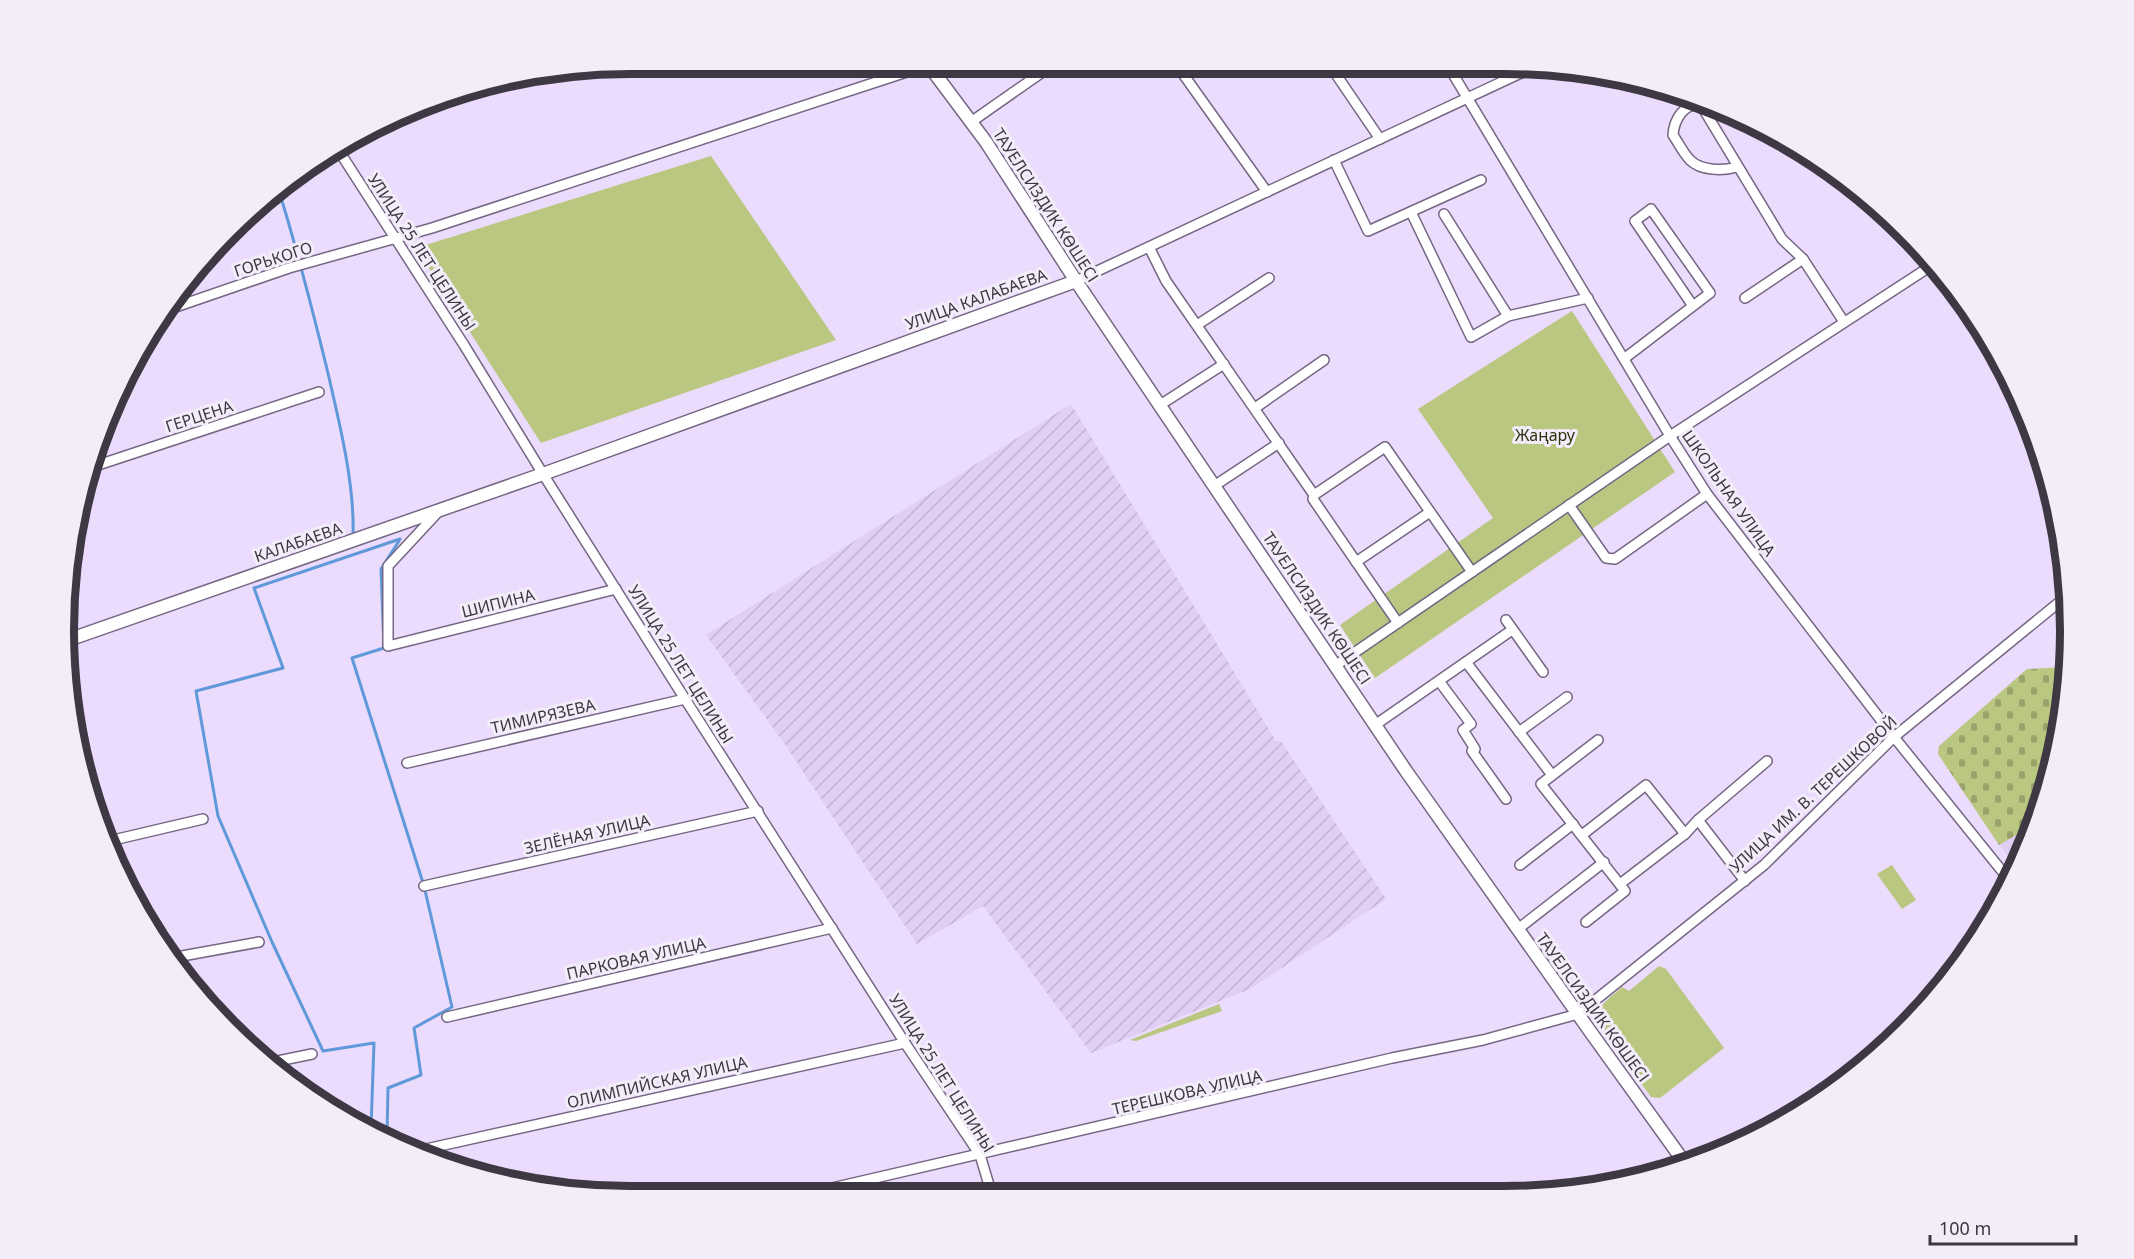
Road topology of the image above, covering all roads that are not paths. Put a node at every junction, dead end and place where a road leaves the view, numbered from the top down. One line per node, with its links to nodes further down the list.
1 (897, 74): 20 (street, ГОРЬКОГО)
2 (935, 74): 11 (street, ТАУЕЛСИЗДИК КӨШЕСІ)
3 (1040, 74): 11 (street)
4 (1183, 74): 17 (street)
5 (1336, 74): 12 (street)
6 (1453, 74): 8 (street, ШКОЛЬНАЯ УЛИЦА)
7 (1518, 74): 8 (street, УЛИЦА КАЛАБАЕВА)
8 (1467, 99): 12 (street, УЛИЦА КАЛАБАЕВА); 26 (street, ШКОЛЬНАЯ УЛИЦА)
9 (1691, 106): 15 (street)
10 (1705, 111): 15 (street)
11 (971, 122): 25 (street, ТАУЕЛСИЗДИК КӨШЕСІ)
12 (1380, 139): 14 (street, УЛИЦА КАЛАБАЕВА)
13 (341, 154): 20 (street, УЛИЦА 25 ЛЕТ ЦЕЛИНЫ)
14 (1334, 160): 17 (street, УЛИЦА КАЛАБАЕВА); 18 (street)
15 (1737, 167): 22 (street)
16 (1481, 180): 18 (street)
17 (1267, 192): 21 (street, УЛИЦА КАЛАБАЕВА)
18 (1411, 212): 30 (street)
19 (1444, 214): 30 (street)
20 (394, 237): 28 (street, ГОРЬКОГО); 42 (street, УЛИЦА 25 ЛЕТ ЦЕЛИНЫ)
21 (1149, 247): 25 (street, УЛИЦА КАЛАБАЕВА); 32 (street)
22 (1803, 259): 27 (street); 31 (street)
23 (1927, 268): 31 (street)
24 (1269, 278): 32 (street)
25 (1076, 281): 37 (street, ТАУЕЛСИЗДИК КӨШЕСІ); 42 (street, УЛИЦА КАЛАБАЕВА)
26 (1588, 298): 30 (street); 33 (street, ШКОЛЬНАЯ УЛИЦА)
27 (1745, 298)
28 (177, 306)
29 (1694, 306): 29 (street); 33 (street)
30 (1508, 316)
31 (1844, 322): 39 (street)
32 (1197, 325): 35 (street)
33 (1624, 358): 39 (street, ШКОЛЬНАЯ УЛИЦА)
34 (1324, 360): 38 (street)
35 (1224, 364): 37 (street); 38 (street)
36 (319, 392): 41 (street, ГЕРЦЕНА)
37 (1160, 405): 43 (street, ТАУЕЛСИЗДИК КӨШЕСІ)
38 (1255, 408): 40 (street)
39 (1670, 435): 44 (street, ШКОЛЬНАЯ УЛИЦА); 46 (street)
40 (1279, 443): 43 (street); 45 (street)
41 (99, 465)
42 (543, 474): 47 (street, КАЛАБАЕВА); 51 (street, УЛИЦА 25 ЛЕТ ЦЕЛИНЫ)
43 (1215, 486): 58 (street, ТАУЕЛСИЗДИК КӨШЕСІ)
44 (1707, 494): 46 (street); 65 (street, ШКОЛЬНАЯ УЛИЦА)
45 (1314, 495): 48 (street); 49 (street)
46 (1569, 505): 50 (street)
47 (440, 511): 51 (street, ШИПИНА); 56 (street, КАЛАБАЕВА)
48 (1430, 512): 49 (street); 50 (street)
49 (1356, 562): 54 (street)
50 (1472, 572): 54 (street)
51 (616, 589): 62 (street, УЛИЦА 25 ЛЕТ ЦЕЛИНЫ)
52 (2059, 602): 65 (street, УЛИЦА ИМ. В. ТЕРЕШКОВОЙ)
53 (1506, 620): 55 (street)
54 (1398, 623): 58 (street)
55 (1512, 630): 57 (street); 59 (street)
56 (74, 638)
57 (1466, 662): 60 (street); 64 (street)
58 (1335, 666): 63 (street, ТАУЕЛСИЗДИК КӨШЕСІ)
59 (1543, 672)
60 (1439, 681): 63 (street); 70 (street)
61 (1567, 697): 64 (street)
62 (685, 699): 68 (street, ТИМИРЯЗЕВА); 71 (street, УЛИЦА 25 ЛЕТ ЦЕЛИНЫ)
63 (1375, 725): 86 (street, ТАУЕЛСИЗДИК КӨШЕСІ)
64 (1519, 732): 69 (street)
65 (1894, 737): 80 (street, ШКОЛЬНАЯ УЛИЦА); 81 (street, УЛИЦА ИМ. В. ТЕРЕШКОВОЙ)
66 (1598, 740): 69 (street)
67 (1767, 761): 73 (street)
68 (407, 763)
69 (1552, 775): 74 (street)
70 (1506, 799)
71 (758, 811): 83 (street, ЗЕЛЁНАЯ УЛИЦА); 85 (street, УЛИЦА 25 ЛЕТ ЦЕЛИНЫ)
72 (203, 819): 77 (street)
73 (1698, 820): 75 (street); 81 (street)
74 (1573, 824): 76 (street); 79 (street)
75 (1685, 834): 76 (street); 82 (street)
76 (1582, 835): 78 (street)
77 (115, 840)
78 (1604, 862): 82 (street); 86 (street)
79 (1520, 865)
80 (2004, 873)
81 (1745, 881): 89 (street, УЛИЦА ИМ. В. ТЕРЕШКОВОЙ)
82 (1620, 884): 84 (street)
83 (423, 886)
84 (1586, 922)
85 (832, 928): 90 (street, ПАРКОВАЯ УЛИЦА); 91 (street, УЛИЦА 25 ЛЕТ ЦЕЛИНЫ)
86 (1518, 929): 89 (street, ТАУЕЛСИЗДИК КӨШЕСІ)
87 (259, 942): 88 (street)
88 (180, 956)
89 (1578, 1014): 95 (street, ТЕРЕШКОВА УЛИЦА); 96 (street, ТАУЕЛСИЗДИК КӨШЕСІ)
90 (447, 1017)
91 (905, 1042): 94 (street, ОЛИМПИЙСКАЯ УЛИЦА); 95 (street, УЛИЦА 25 ЛЕТ ЦЕЛИНЫ)
92 (312, 1054): 93 (street)
93 (279, 1061)
94 (430, 1148)
95 (980, 1155): 97 (street, ТЕРЕШКОВА УЛИЦА); 98 (street, УЛИЦА 25 ЛЕТ ЦЕЛИНЫ)
96 (1681, 1157)
97 (842, 1186)
98 (989, 1186)

